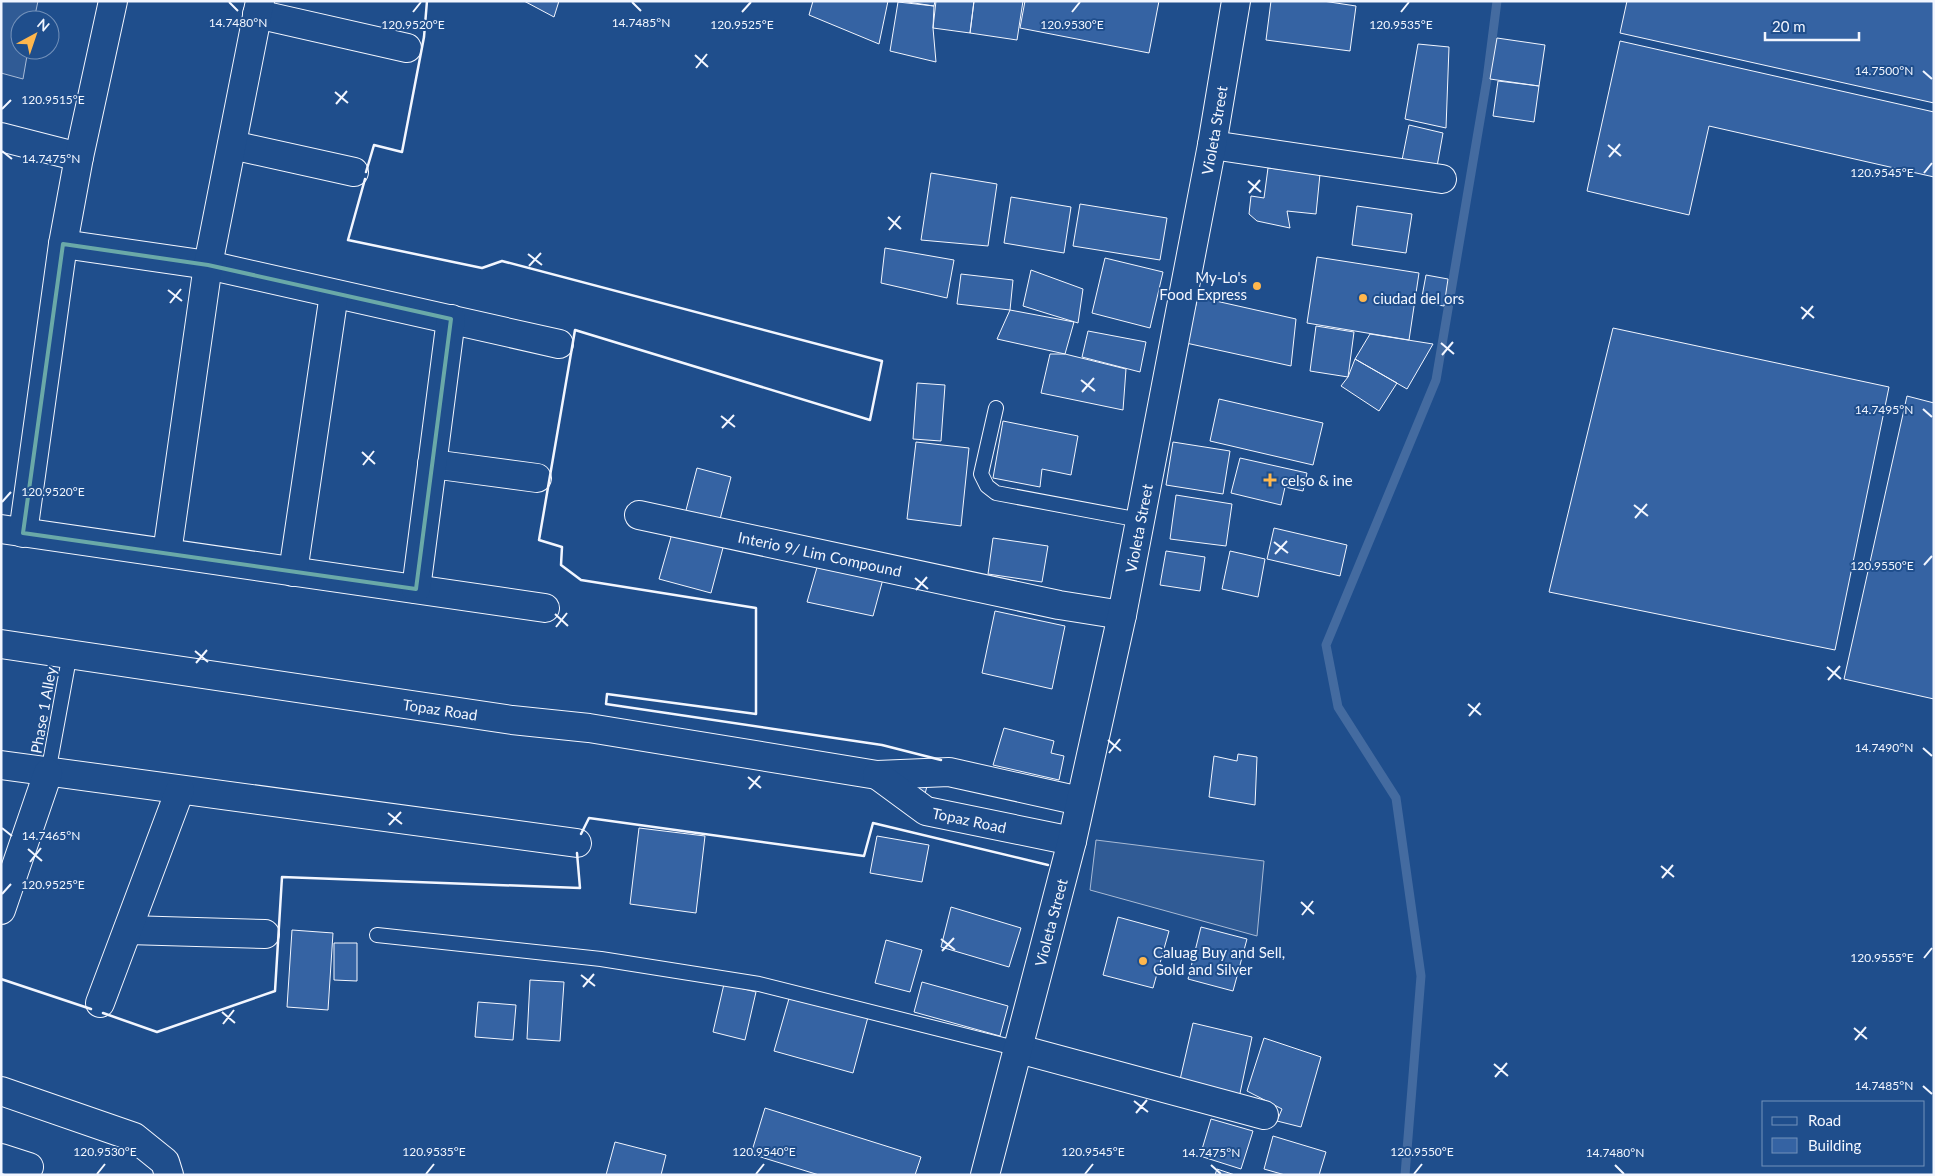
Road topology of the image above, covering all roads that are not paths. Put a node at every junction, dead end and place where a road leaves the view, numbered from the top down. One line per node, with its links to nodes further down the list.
1 (113, 1): 8 (street)
2 (1236, 1): 7 (street, Violeta Street)
3 (259, 8): 4 (street); 6 (street)
4 (407, 48)
5 (1, 137): 8 (street)
6 (232, 145): 9 (street); 12 (street)
7 (1212, 145): 10 (street); 20 (street, Violeta Street)
8 (79, 157): 11 (street)
9 (354, 172)
10 (1442, 179)
11 (63, 244): 12 (street); 21 (street)
12 (208, 265): 13 (street); 22 (street)
13 (334, 294): 14 (street); 23 (street)
14 (450, 319): 15 (street); 17 (street)
15 (558, 344)
16 (996, 408): 20 (lane)
17 (432, 464): 18 (street); 24 (street)
18 (537, 478)
19 (639, 514): 26 (street, Interio 9/ Lim Compound)
20 (1140, 520): 26 (street, Violeta Street)
21 (12, 531): 22 (street)
22 (167, 553): 23 (street)
23 (293, 572): 24 (street)
24 (416, 589): 25 (street)
25 (545, 608)
26 (1122, 615): 33 (street, Violeta Street)
27 (1, 644): 28 (street, Topaz Road)
28 (70, 653): 30 (lane, Phase 1 Alley); 31 (street, Topaz Road)
29 (1, 765): 30 (street)
30 (48, 773): 32 (street); 36 (street)
31 (877, 775): 33 (street, Topaz Road); 34 (street, Topaz Road)
32 (180, 790): 35 (street); 37 (street)
33 (1080, 801): 34 (street, Violeta Street)
34 (1072, 841): 41 (street, Violeta Street)
35 (576, 843)
36 (1, 910)
37 (128, 930): 38 (street); 40 (street)
38 (265, 934)
39 (377, 935): 41 (lane)
40 (100, 1002)
41 (1019, 1049): 43 (street); 47 (street, Violeta Street)
42 (1, 1091): 46 (street)
43 (1264, 1116)
44 (1, 1158): 45 (street)
45 (29, 1167)
46 (169, 1175)
47 (985, 1175)

